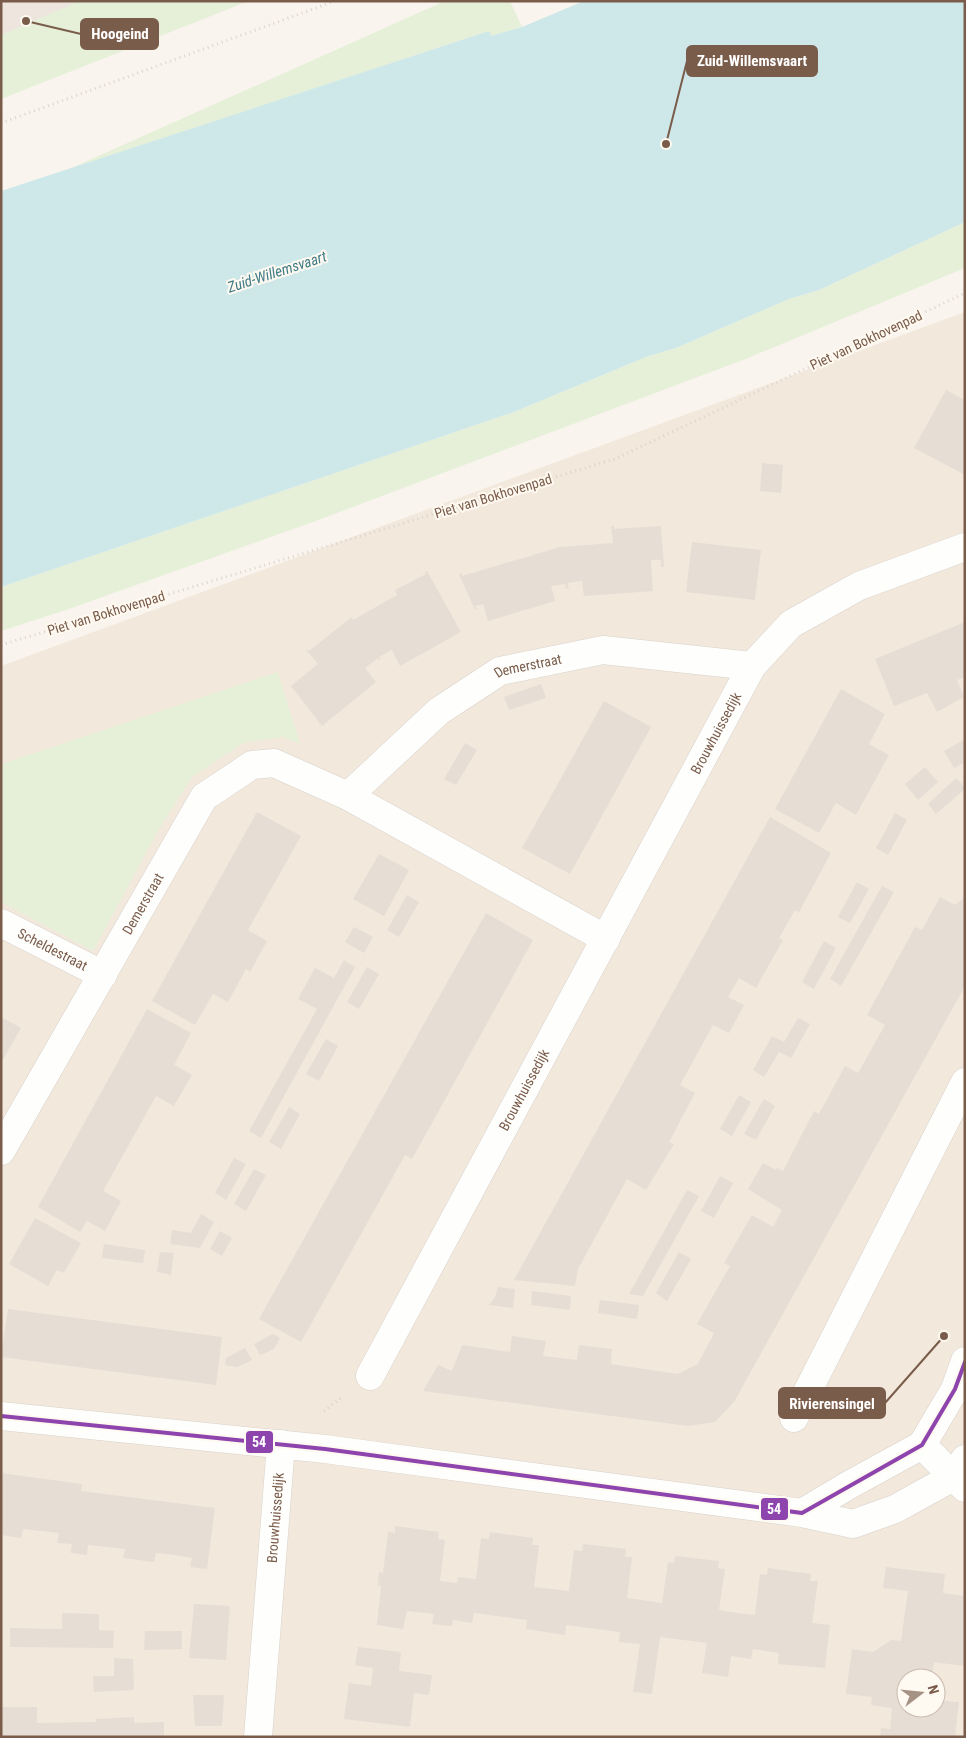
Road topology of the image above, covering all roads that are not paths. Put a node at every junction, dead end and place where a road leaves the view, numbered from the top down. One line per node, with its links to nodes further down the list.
1 (965, 547): 2 (street, Brouwhuissedijk)
2 (752, 666): 3 (street, Demerstraat); 5 (street, Brouwhuissedijk)
3 (348, 796): 5 (street, Demerstraat); 6 (street, Demerstraat)
4 (1, 923): 6 (street, Scheldestraat)
5 (606, 939): 10 (street, Brouwhuissedijk)
6 (103, 975): 8 (street, Demerstraat)
7 (965, 1082): 12 (street)
8 (1, 1151)
9 (965, 1362): 14 (street)
10 (370, 1376)
11 (1, 1416): 13 (street)
12 (794, 1418)
13 (282, 1444): 16 (street); 17 (street, Brouwhuissedijk)
14 (922, 1445): 15 (street); 16 (street)
15 (961, 1475): 16 (street)
16 (802, 1513)
17 (258, 1737)

